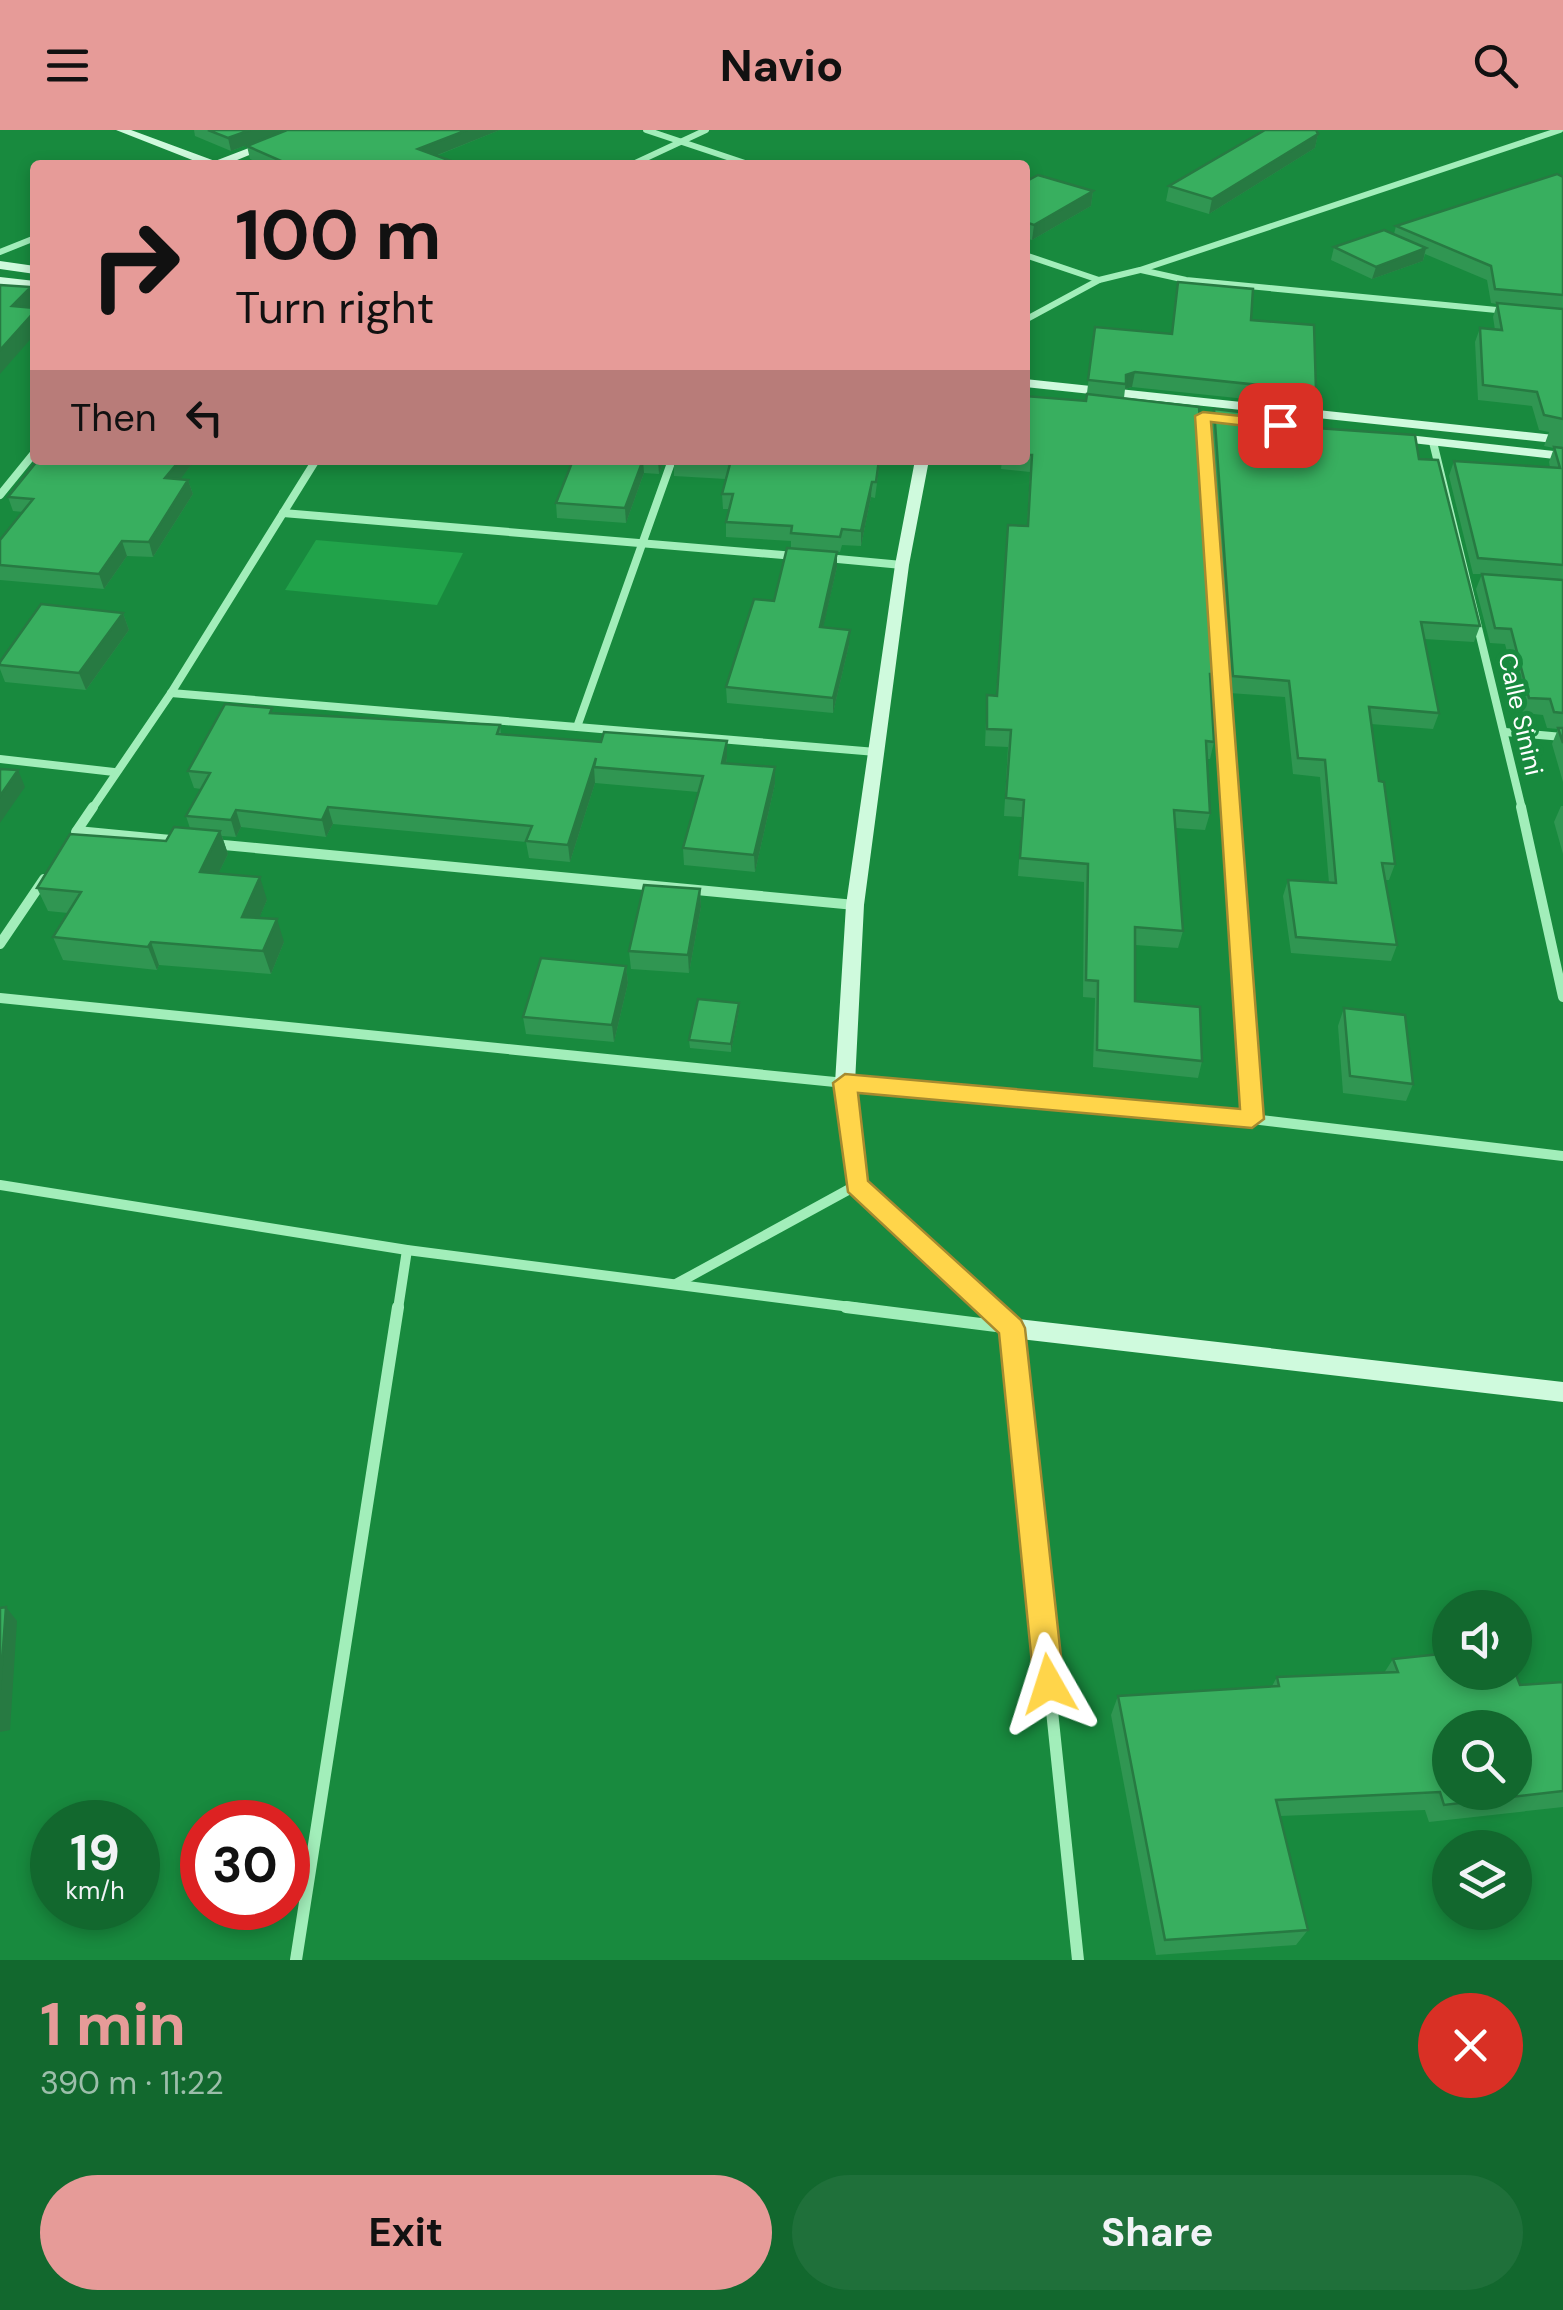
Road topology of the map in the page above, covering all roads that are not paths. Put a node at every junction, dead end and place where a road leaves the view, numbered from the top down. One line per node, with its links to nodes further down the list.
1 (121, 130): 7 (street)
2 (306, 130): 8 (street)
3 (646, 130): 6 (street)
4 (706, 130): 6 (street)
5 (1560, 130): 16 (street)
6 (682, 142): 9 (street); 10 (street)
7 (202, 160)
8 (229, 160)
9 (642, 160)
10 (737, 160)
11 (30, 240): 12 (street)
12 (0, 252)
13 (1030, 258): 17 (street)
14 (0, 265): 15 (street)
15 (30, 269)
16 (1140, 270): 17 (street); 20 (street)
17 (1099, 280): 21 (street)
18 (0, 281): 19 (street)
19 (30, 284)
20 (1523, 313)
21 (1030, 317)
22 (1030, 384): 25 (street)
23 (1030, 397): 24 (street)
24 (1203, 416): 26 (street); 55 (street)
25 (1563, 440)
26 (1434, 442): 27 (street); 36 (street, Calle Sinini)
27 (1563, 456)
28 (30, 458): 32 (street)
29 (313, 465): 33 (street)
30 (670, 465): 34 (street)
31 (921, 465): 35 (street)
32 (0, 495)
33 (283, 513): 34 (street); 38 (street)
34 (641, 542): 35 (street); 39 (street)
35 (902, 565): 42 (street)
36 (1469, 581): 37 (street); 40 (street, Calle Sinini)
37 (1488, 582)
38 (171, 693): 39 (street); 44 (street)
39 (577, 727): 42 (street)
40 (1505, 732): 41 (street); 49 (street, Calle Sinini)
41 (1563, 737)
42 (876, 752): 48 (street)
43 (0, 759): 44 (street)
44 (114, 772): 45 (street)
45 (77, 831): 46 (street); 48 (street)
46 (66, 847)
47 (55, 863): 51 (street)
48 (855, 904): 54 (street)
49 (1548, 925): 50 (street); 52 (street, Calle Sinini)
50 (1563, 926)
51 (0, 944)
52 (1563, 997)
53 (0, 998): 54 (street)
54 (845, 1083): 55 (street); 58 (street)
55 (1252, 1119): 56 (street)
56 (1563, 1156)
57 (0, 1185): 59 (street)
58 (857, 1185): 60 (street); 61 (street)
59 (407, 1250): 60 (street); 63 (street)
60 (675, 1284): 61 (street)
61 (1012, 1328): 62 (street); 64 (street)
62 (1563, 1392)
63 (296, 1960)
64 (1078, 1960)

